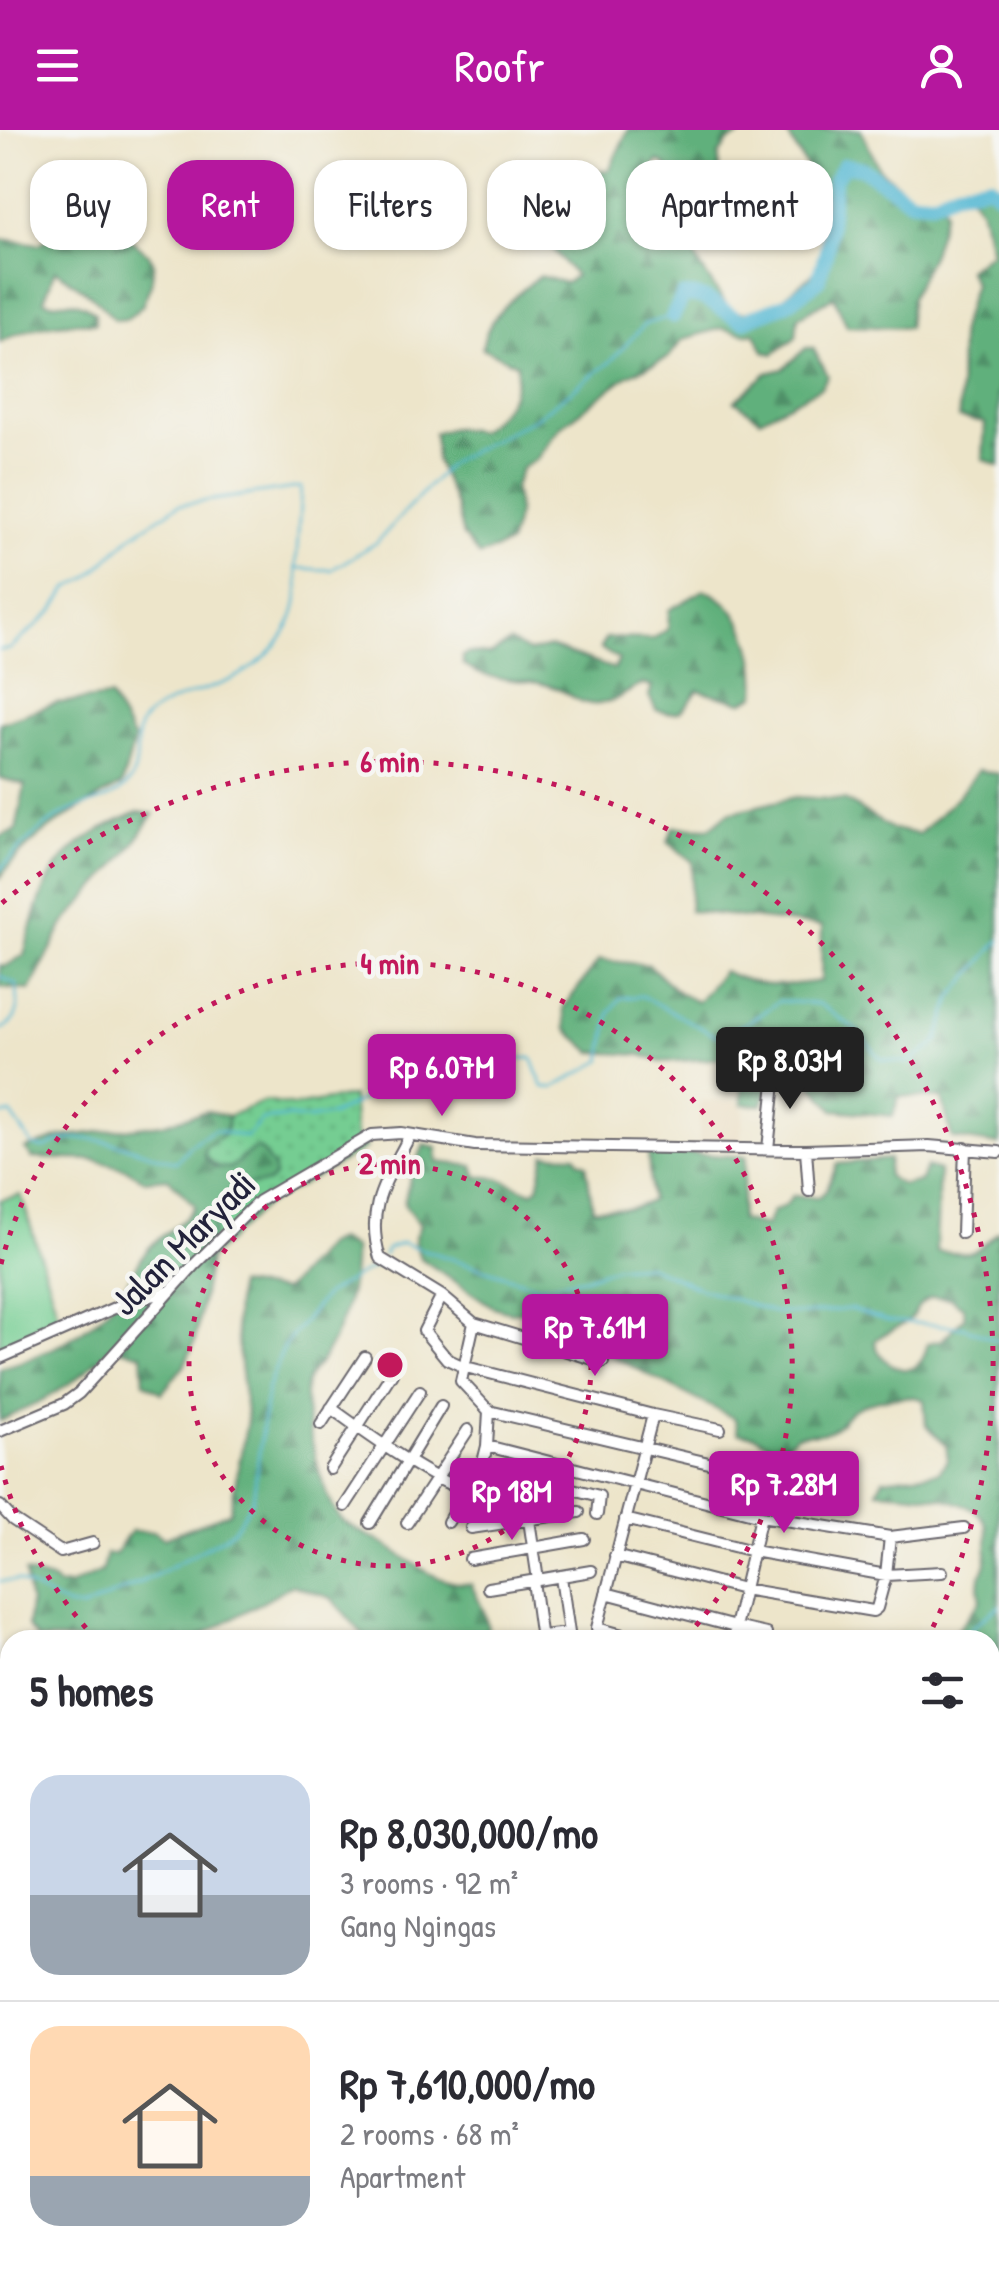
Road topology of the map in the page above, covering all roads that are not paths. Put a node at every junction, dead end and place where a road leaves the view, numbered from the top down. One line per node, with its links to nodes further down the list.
1 (776, 1074): 4 (street)
2 (410, 1134): 4 (street, Jalan Maryadi); 9 (street, Jalan Maryadi); 10 (street)
3 (965, 1148): 5 (street, Jalan Maryadi); 6 (street, Jalan Maryadi); 8 (street)
4 (768, 1149): 5 (street, Jalan Maryadi)
5 (806, 1150): 7 (street)
6 (999, 1152)
7 (809, 1192)
8 (962, 1233)
9 (172, 1291): 13 (street); 26 (street, Jalan Maryadi)
10 (442, 1296): 11 (street); 15 (street)
11 (474, 1323): 14 (street); 15 (street)
12 (365, 1357): 19 (street)
13 (0, 1358)
14 (604, 1362)
15 (462, 1366): 20 (street); 21 (street)
16 (392, 1373): 23 (street)
17 (420, 1391): 27 (street)
18 (441, 1406): 30 (street)
19 (331, 1408): 22 (street); 23 (street)
20 (489, 1411): 28 (street); 29 (street)
21 (654, 1415): 24 (street); 29 (street)
22 (321, 1424)
23 (358, 1427): 27 (street); 33 (street)
24 (720, 1429)
25 (468, 1430): 34 (street)
26 (0, 1431)
27 (384, 1444): 30 (street); 39 (street)
28 (486, 1446): 32 (street); 35 (street)
29 (645, 1449): 31 (street); 35 (street)
30 (408, 1460): 34 (street); 46 (street)
31 (713, 1464)
32 (482, 1465): 37 (street); 41 (street)
33 (330, 1470)
34 (438, 1476): 36 (street); 47 (street)
35 (635, 1484): 42 (street); 43 (street)
36 (466, 1492): 37 (street); 45 (street)
37 (510, 1493): 44 (street)
38 (0, 1506): 52 (street)
39 (345, 1506)
40 (579, 1512): 44 (street)
41 (597, 1514)
42 (761, 1516): 50 (street); 54 (street)
43 (625, 1519): 54 (street); 55 (street)
44 (530, 1520): 48 (street); 53 (street)
45 (448, 1522)
46 (370, 1523)
47 (407, 1523)
48 (471, 1528)
49 (964, 1528): 50 (street)
50 (890, 1536): 59 (street)
51 (584, 1538): 53 (street)
52 (93, 1543)
53 (532, 1548): 56 (street); 61 (street)
54 (753, 1551): 59 (street); 63 (street)
55 (615, 1556): 63 (street); 64 (street)
56 (470, 1559)
57 (592, 1571): 60 (street)
58 (942, 1572): 59 (street)
59 (886, 1575): 63 (street)
60 (561, 1577): 61 (street); 67 (street)
61 (536, 1580): 62 (street); 66 (street)
62 (488, 1588)
63 (744, 1589): 65 (street)
64 (606, 1593): 65 (street); 68 (street)
65 (735, 1627): 69 (street); 70 (street)
66 (540, 1630)
67 (568, 1630)
68 (598, 1630)
69 (735, 1630)
70 (748, 1630)

